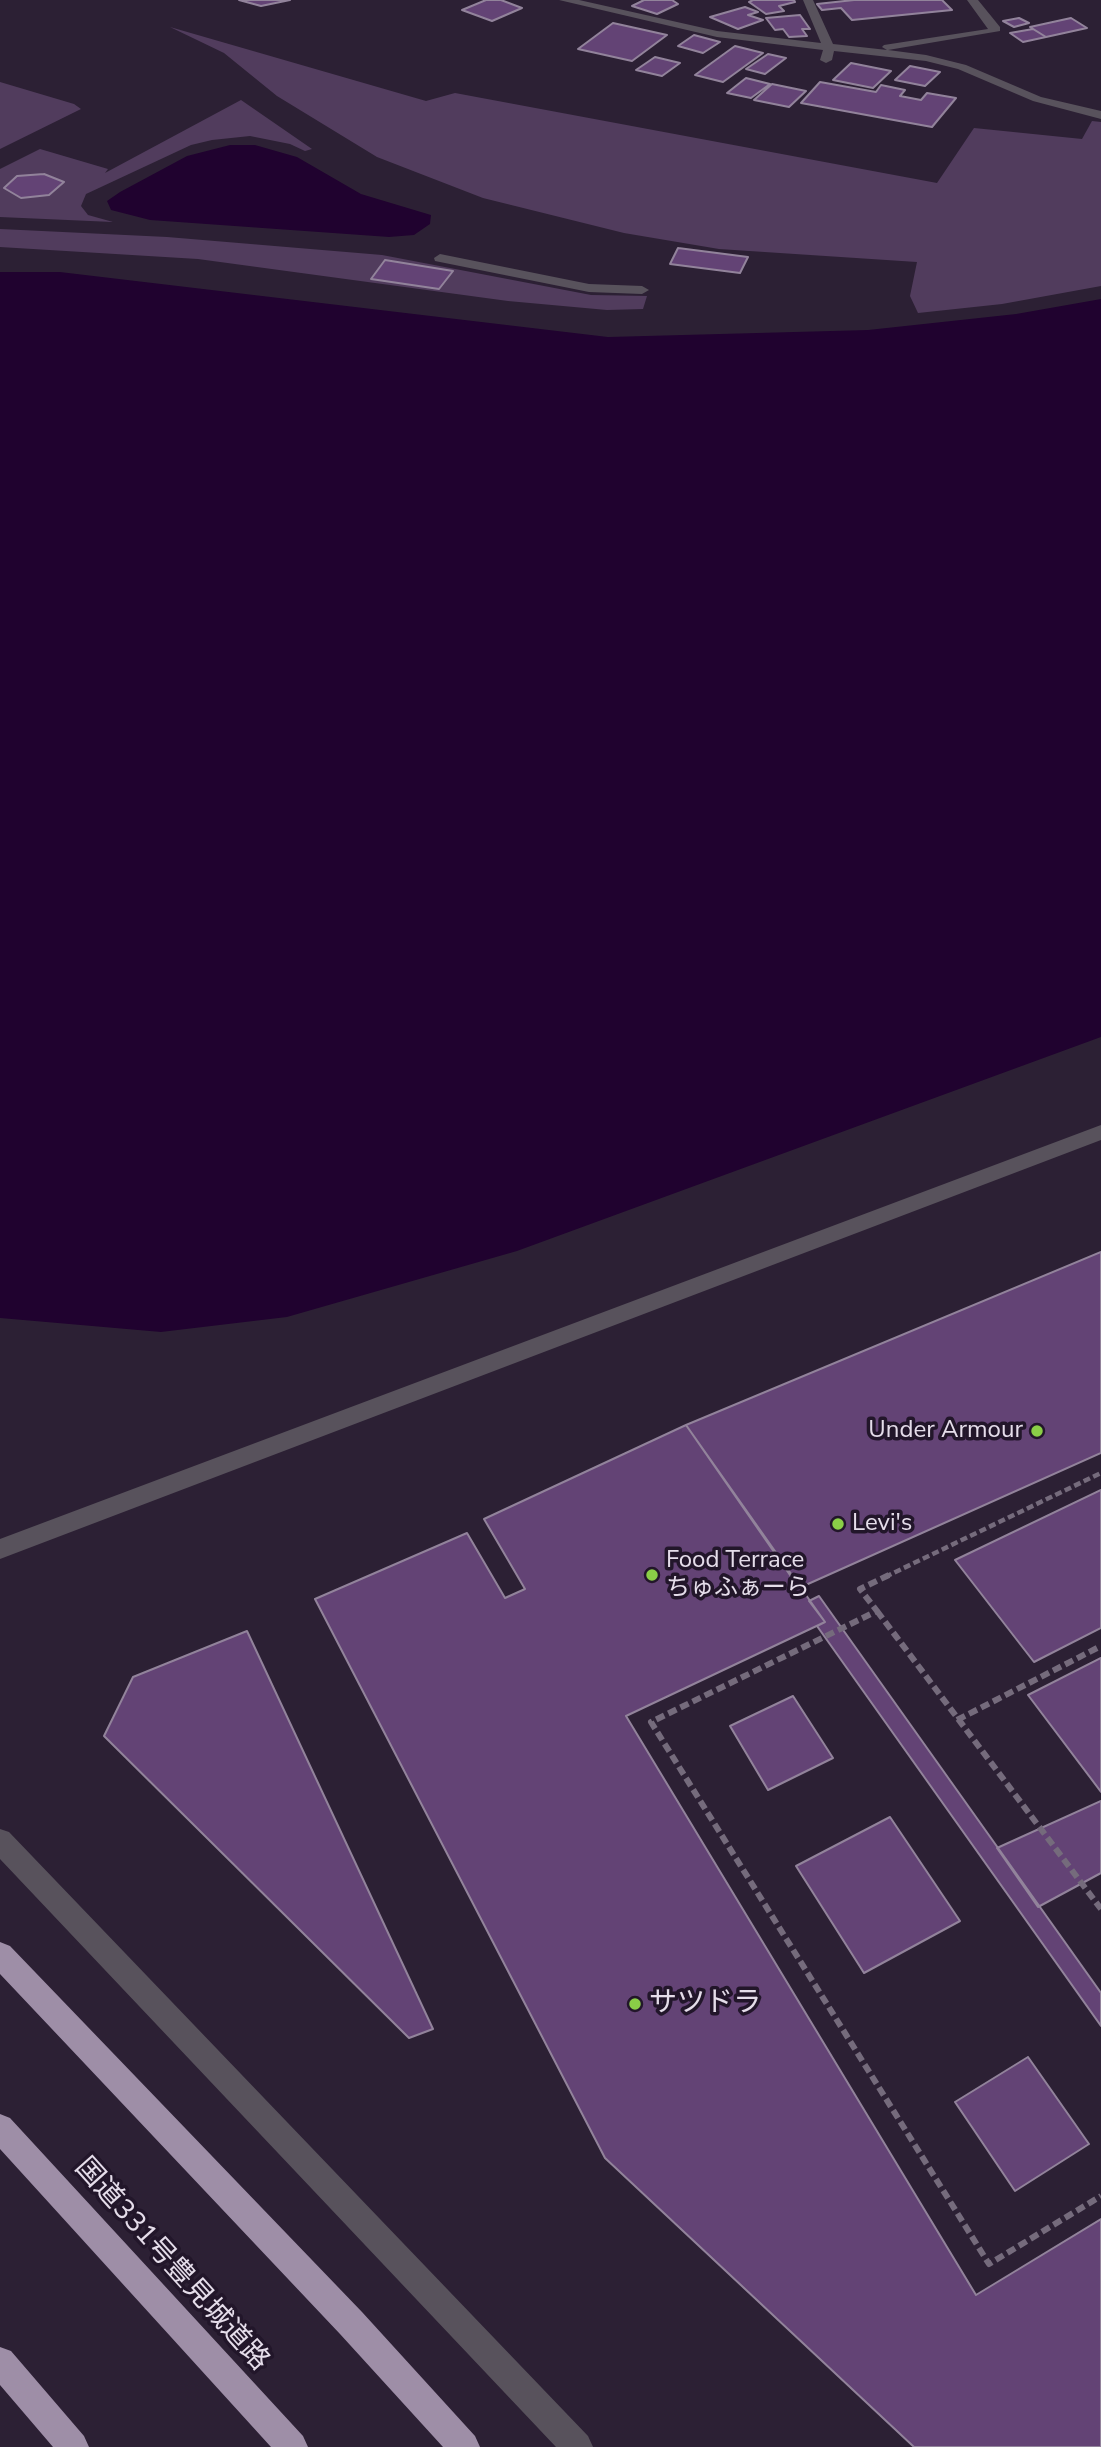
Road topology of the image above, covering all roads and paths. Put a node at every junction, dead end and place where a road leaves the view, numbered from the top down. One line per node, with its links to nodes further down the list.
1 (564, 0): 5 (street)
2 (615, 0): 5 (street)
3 (808, 0): 6 (street)
4 (972, 0): 7 (street)
5 (597, 9): 6 (street)
6 (829, 48): 7 (street); 8 (street)
7 (866, 51): 9 (street)
8 (825, 62)
9 (1101, 115)
10 (440, 258): 11 (street)
11 (642, 290)
12 (1101, 1132): 14 (street)
13 (1101, 1473): 15 (path)
14 (0, 1549)
15 (877, 1611): 17 (path); 22 (path)
16 (1101, 1646): 17 (path)
17 (957, 1720): 19 (path)
18 (0, 1841): 27 (street)
19 (1101, 1909)
20 (0, 1955): 26 (highway)
21 (0, 2128): 25 (highway, 国道331号豊見城道路)
22 (1101, 2196)
23 (0, 2362): 24 (highway)
24 (73, 2447)
25 (292, 2447)
26 (464, 2447)
27 (577, 2447)

